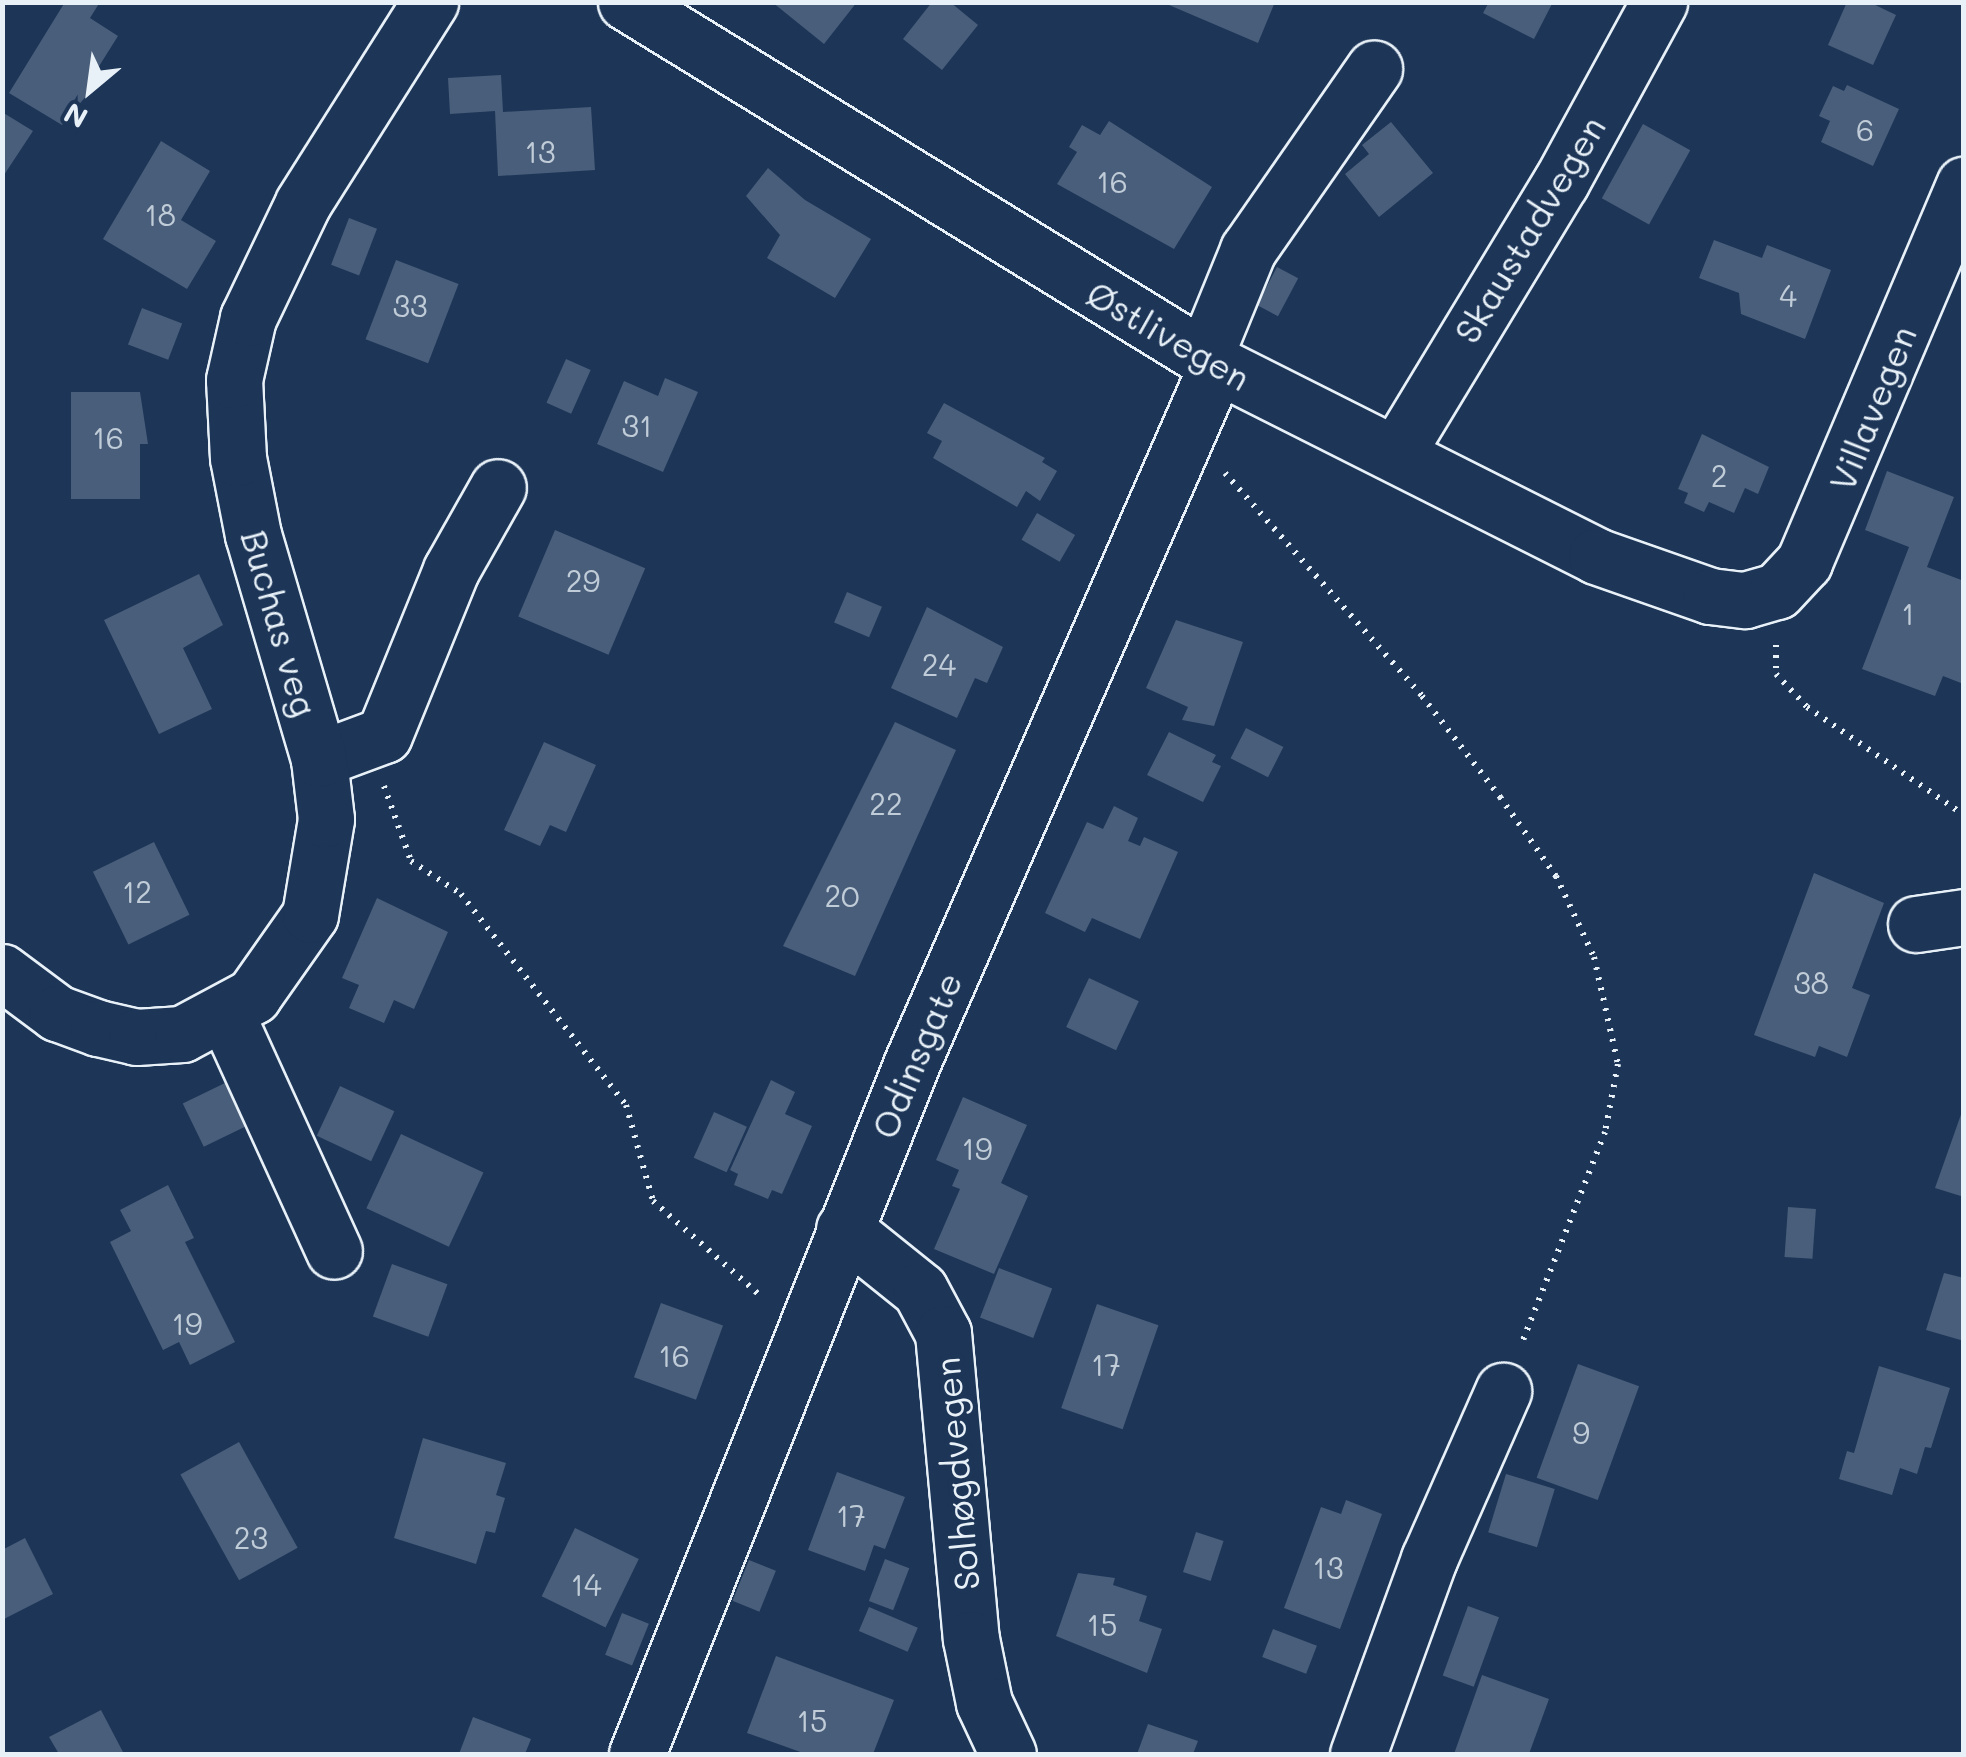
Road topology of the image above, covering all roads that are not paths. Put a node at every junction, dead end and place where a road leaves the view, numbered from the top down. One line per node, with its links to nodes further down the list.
1 (430, 2): 10 (street, Buchas veg)
2 (1659, 2): 7 (street, Skaustadvegen)
3 (627, 3): 6 (street, Østlivegen)
4 (1374, 69): 6 (street, Odinsgate)
5 (1964, 184): 9 (street, Villavegen)
6 (1210, 362): 7 (street, Østlivegen); 13 (street, Odinsgate)
7 (1396, 454): 9 (street, Østlivegen)
8 (498, 487): 10 (street)
9 (1761, 595)
10 (333, 756): 12 (street, Buchas veg)
11 (2, 972): 12 (street, Buchas veg)
12 (226, 1014): 14 (street)
13 (844, 1229): 16 (street, Odinsgate); 17 (street, Solhøgdvegen)
14 (334, 1251)
15 (1503, 1391): 18 (street)
16 (637, 1754)
17 (1008, 1754)
18 (1358, 1754)

